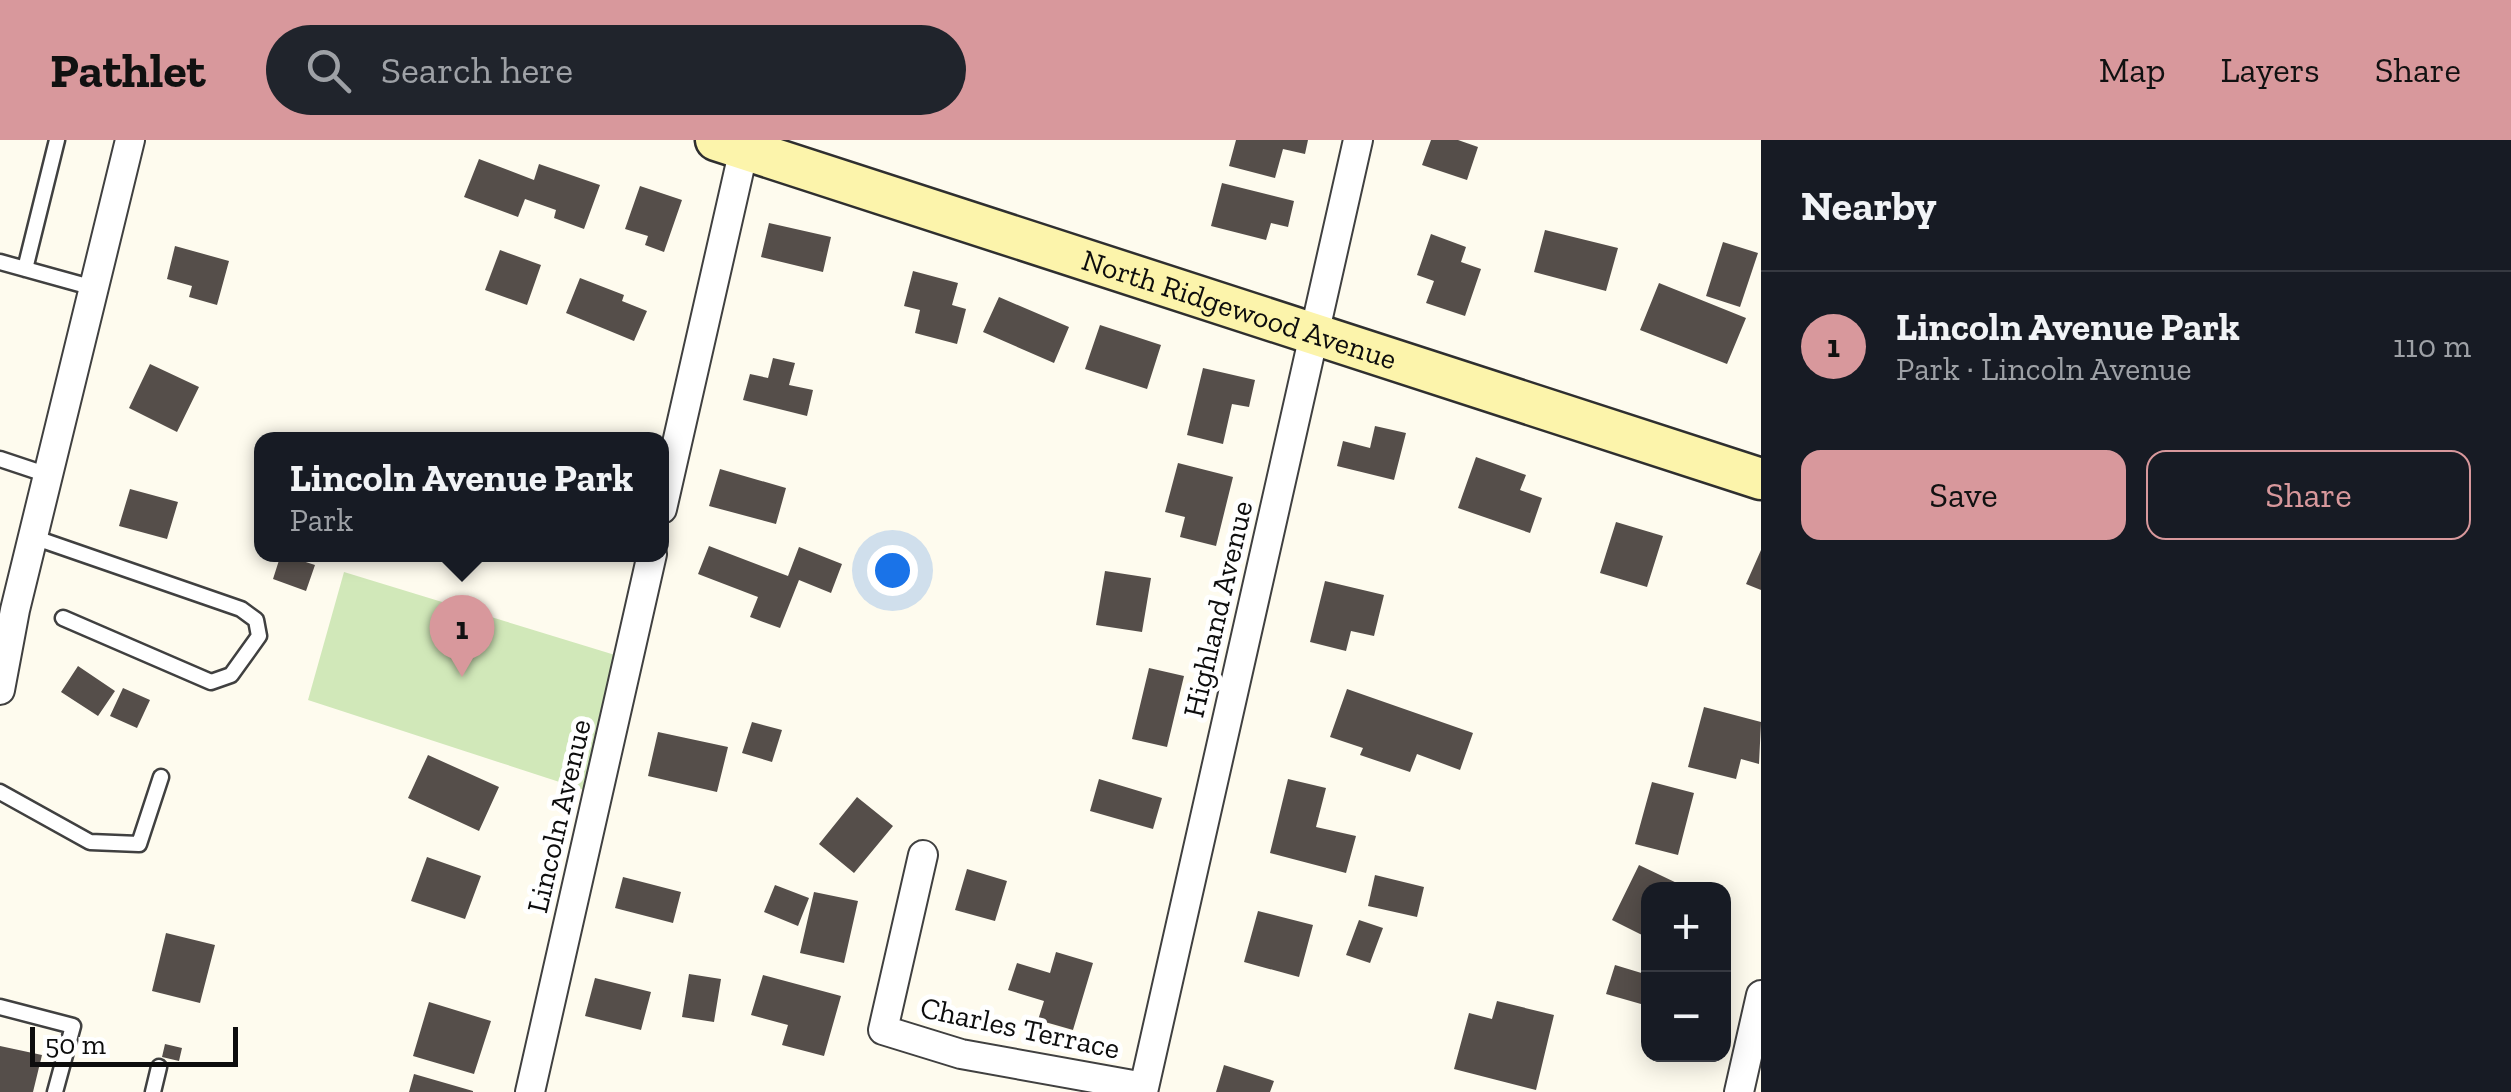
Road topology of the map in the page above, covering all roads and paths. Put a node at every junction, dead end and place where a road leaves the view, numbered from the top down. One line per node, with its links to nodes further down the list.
1 (57, 140): 6 (lane)
2 (130, 140): 7 (street)
3 (1358, 140): 8 (street, Highland Avenue)
4 (735, 143): 8 (street, North Ridgewood Avenue); 10 (street)
5 (0, 262): 6 (lane)
6 (26, 269): 7 (lane)
7 (94, 288): 11 (street)
8 (1313, 334): 12 (street, North Ridgewood Avenue); 24 (street, Highland Avenue)
9 (0, 459): 11 (lane)
10 (669, 474)
11 (48, 475): 13 (street)
12 (1761, 478)
13 (33, 537): 15 (street); 16 (lane)
14 (650, 562): 27 (street, Lincoln Avenue)
15 (7, 608): 17 (street)
16 (63, 618)
17 (0, 690)
18 (161, 778): 19 (lane)
19 (0, 792)
20 (923, 854): 24 (street, Charles Terrace)
21 (1761, 995): 28 (street)
22 (0, 1006): 25 (lane)
23 (159, 1067): 26 (lane)
24 (1143, 1089)
25 (55, 1092)
26 (153, 1092)
27 (530, 1092)
28 (1739, 1092)

